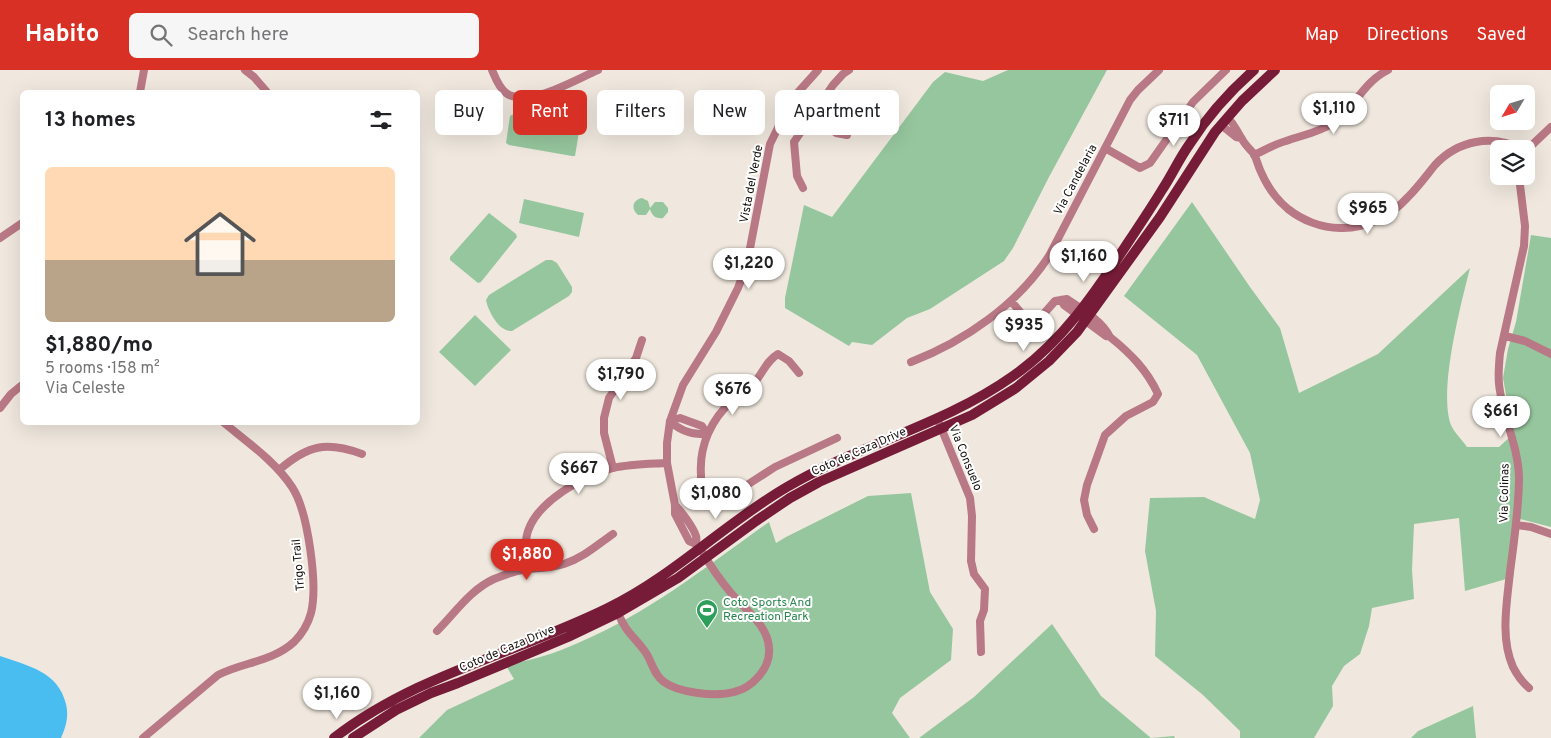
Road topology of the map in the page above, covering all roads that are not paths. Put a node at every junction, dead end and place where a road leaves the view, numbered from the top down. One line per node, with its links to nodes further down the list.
1 (144, 70): 12 (street)
2 (245, 70): 13 (street)
3 (492, 70): 4 (street)
4 (598, 70)
5 (818, 70): 36 (street, Vista del Verde)
6 (849, 70): 14 (street)
7 (1158, 70): 20 (street, Via Candelaria)
8 (1226, 70): 20 (street)
9 (1254, 70): 27 (main road, Coto de Caza Drive)
10 (1275, 70): 15 (main road, Coto de Caza Drive)
11 (1388, 70): 21 (street)
12 (140, 90)
13 (265, 90)
14 (830, 90)
15 (1224, 121): 21 (street); 27 (main road, Coto de Caza Drive)
16 (1551, 126): 19 (street)
17 (799, 135): 23 (street)
18 (1490, 140): 21 (street)
19 (1535, 141)
20 (1106, 148): 26 (street, Via Candelaria)
21 (1254, 155)
22 (1520, 185): 28 (street, Via Colinas)
23 (803, 188)
24 (20, 224): 25 (street)
25 (0, 238)
26 (1011, 301): 27 (street); 31 (street, Via Candelaria)
27 (1083, 315): 35 (main road, Coto de Caza Drive); 38 (main road, Coto de Caza Drive); 46 (street)
28 (1505, 336): 30 (street); 45 (street, Via Colinas)
29 (642, 340): 43 (street)
30 (1551, 354)
31 (911, 362)
32 (799, 373): 39 (street)
33 (20, 386): 34 (street)
34 (0, 408)
35 (937, 418): 38 (street, Via Consuelo); 49 (main road, Coto de Caza Drive)
36 (670, 420): 39 (street); 42 (street, Vista del Verde)
37 (226, 425): 44 (street, Trigo Trail)
38 (942, 429): 49 (main road, Coto de Caza Drive); 53 (street, Via Consuelo)
39 (707, 434): 40 (street)
40 (837, 438)
41 (362, 454): 44 (street)
42 (667, 463): 43 (street); 49 (street, Vista del Verde)
43 (612, 468): 50 (street)
44 (278, 470): 55 (street, Trigo Trail)
45 (1516, 525): 48 (street); 54 (street, Via Colinas)
46 (1094, 529)
47 (612, 534): 50 (street)
48 (1551, 534)
49 (700, 550): 51 (main road, Coto de Caza Drive); 51 (street, Vista del Verde); 56 (main road, Coto de Caza Drive)
50 (526, 569): 52 (street)
51 (618, 613): 57 (main road, Coto de Caza Drive)
52 (437, 631)
53 (981, 652)
54 (1529, 688)
55 (143, 738)
56 (334, 738)
57 (353, 738)

